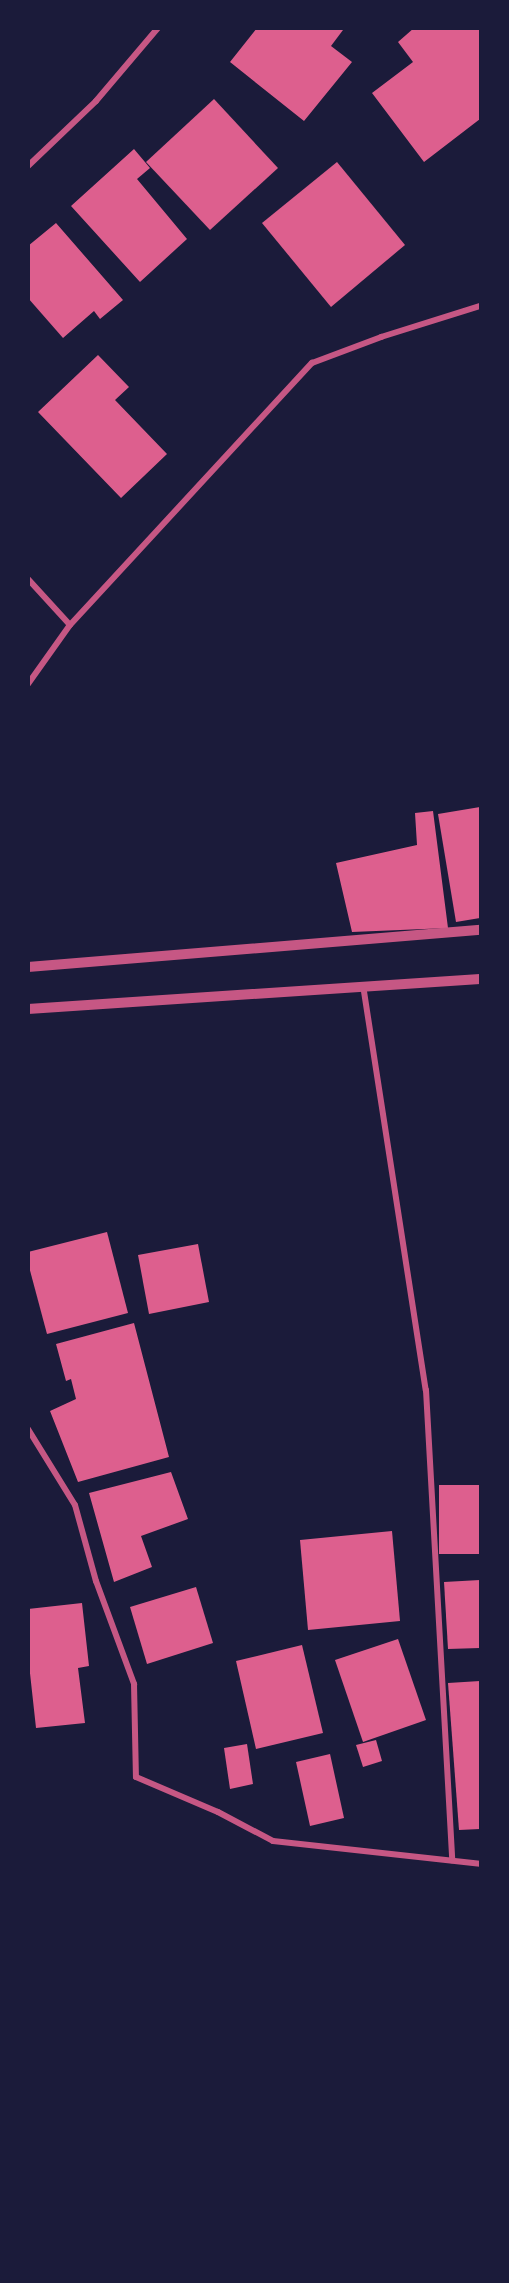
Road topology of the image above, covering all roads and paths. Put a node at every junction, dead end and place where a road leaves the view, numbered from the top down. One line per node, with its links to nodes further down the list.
1 (159, 28): 2 (street)
2 (28, 166)
3 (480, 306): 5 (street)
4 (28, 579): 5 (street)
5 (70, 626): 6 (street)
6 (28, 684)
7 (480, 930): 8 (street)
8 (28, 967)
9 (480, 979): 10 (street)
10 (363, 985): 11 (street); 13 (street)
11 (28, 1009)
12 (28, 1429): 13 (street)
13 (452, 1860): 14 (street)
14 (480, 1863)

